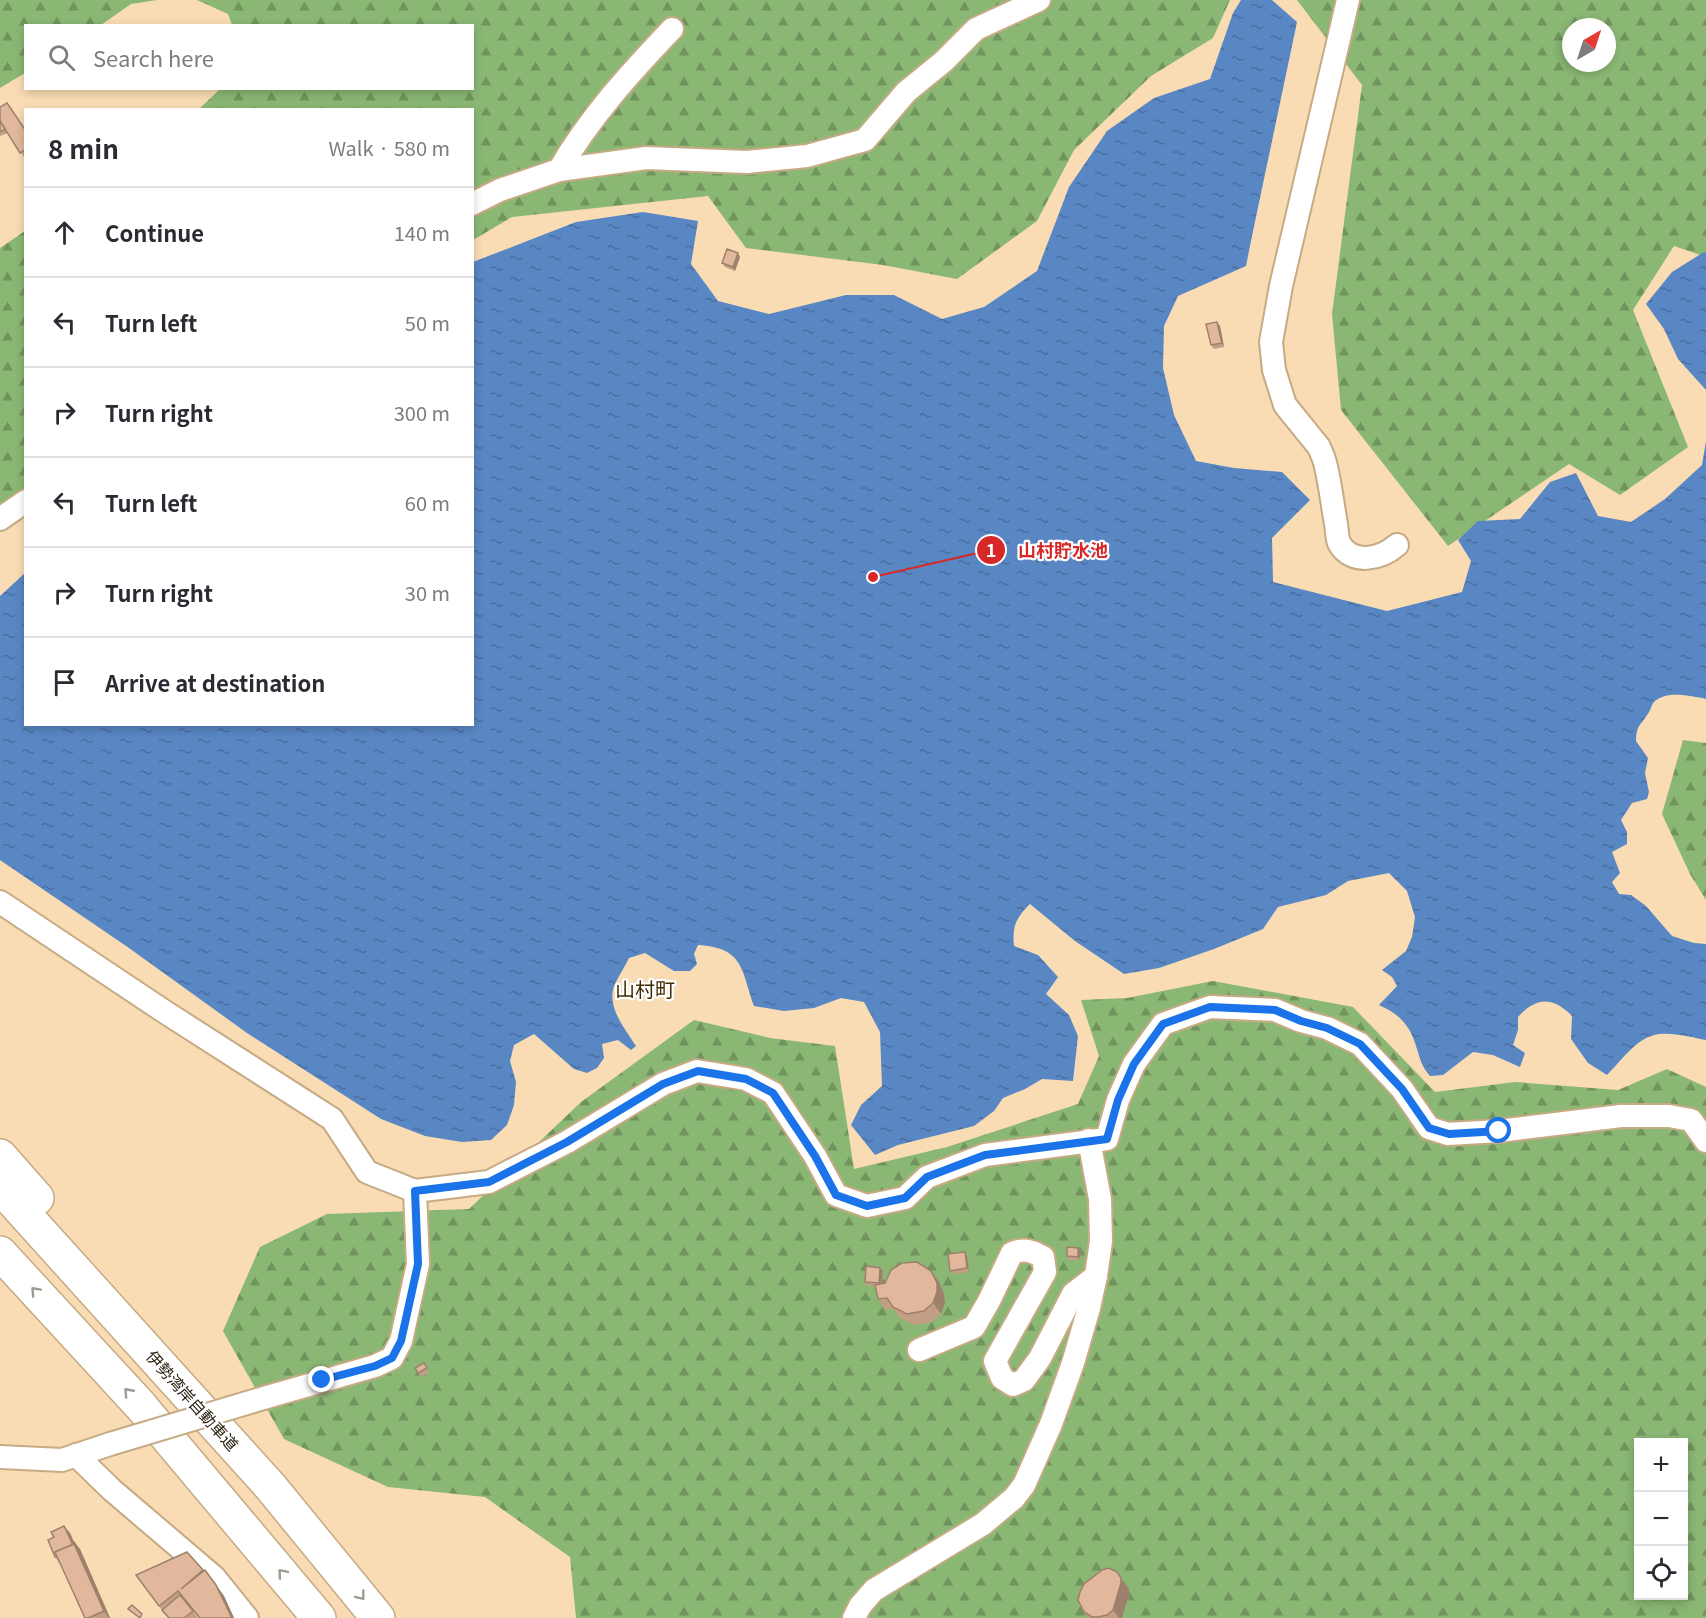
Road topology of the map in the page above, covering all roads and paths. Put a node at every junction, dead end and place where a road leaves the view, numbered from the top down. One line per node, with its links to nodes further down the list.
1 (1039, 0): 4 (street)
2 (1348, 0): 8 (street)
3 (672, 29): 4 (street)
4 (559, 170): 5 (street)
5 (474, 203)
6 (24, 502): 7 (street)
7 (0, 519)
8 (1397, 545)
9 (0, 902): 14 (street)
10 (1089, 1140): 11 (street); 14 (street); 16 (street)
11 (1706, 1141)
12 (0, 1156): 17 (highway)
13 (0, 1187): 17 (highway, 伊勢湾岸自動車道)
14 (415, 1191): 19 (street, bridge)
15 (0, 1253): 22 (highway, one-way to 15)
16 (1096, 1276): 18 (street); 24 (street)
17 (108, 1292): 23 (highway, 伊勢湾岸自動車道, one-way to 23)
18 (919, 1350)
19 (76, 1455): 20 (street); 21 (street)
20 (0, 1457)
21 (247, 1618)
22 (319, 1618)
23 (378, 1618)
24 (854, 1618)

